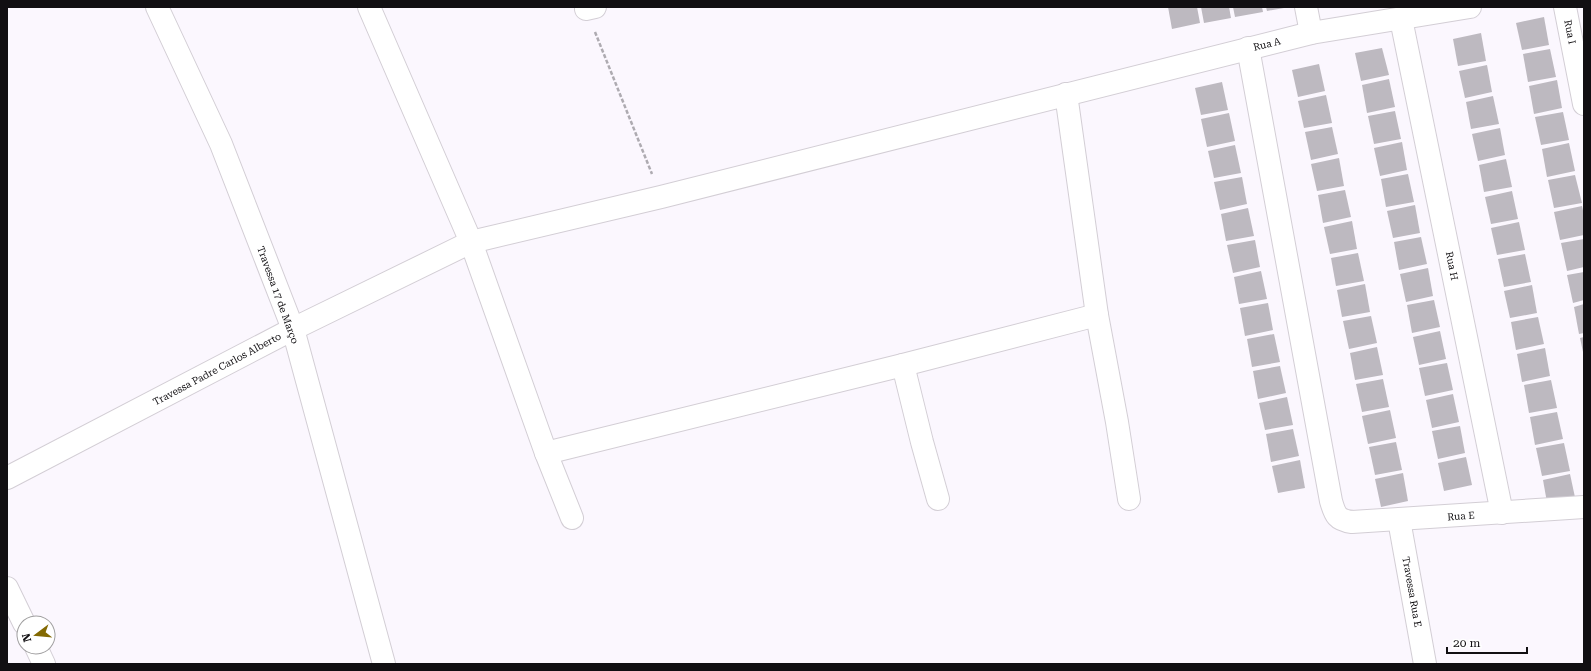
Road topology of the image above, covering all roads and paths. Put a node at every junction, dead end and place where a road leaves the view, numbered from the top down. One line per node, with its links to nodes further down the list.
1 (156, 7): 15 (street, Travessa 17 de Março)
2 (369, 7): 13 (street)
3 (1306, 7): 8 (street)
4 (1470, 7): 7 (street, Rua A)
5 (1565, 7): 11 (street, Rua I)
6 (590, 8): 12 (path)
7 (1401, 19): 8 (street, Rua A); 22 (street, Rua H)
8 (1311, 33): 9 (street, Rua A)
9 (1248, 48): 10 (street, Rua A); 24 (street, Rua E)
10 (1066, 94): 12 (street, Rua A); 14 (street)
11 (1584, 104)
12 (661, 197): 13 (street, Travessa Padre Carlos Alberto)
13 (471, 242): 15 (street, Travessa Padre Carlos Alberto); 17 (street)
14 (1097, 315): 16 (street); 20 (street)
15 (293, 329): 18 (street, Travessa Padre Carlos Alberto); 27 (street, Travessa 17 de Março)
16 (903, 365): 17 (street); 19 (street)
17 (546, 453): 23 (street)
18 (7, 478)
19 (938, 499)
20 (1129, 499)
21 (1584, 507): 22 (street, Rua E)
22 (1502, 513): 24 (street, Rua E)
23 (572, 518)
24 (1399, 520): 28 (street, Travessa Rua E)
25 (7, 588): 26 (street)
26 (20, 615)
27 (384, 664)
28 (1425, 664)

